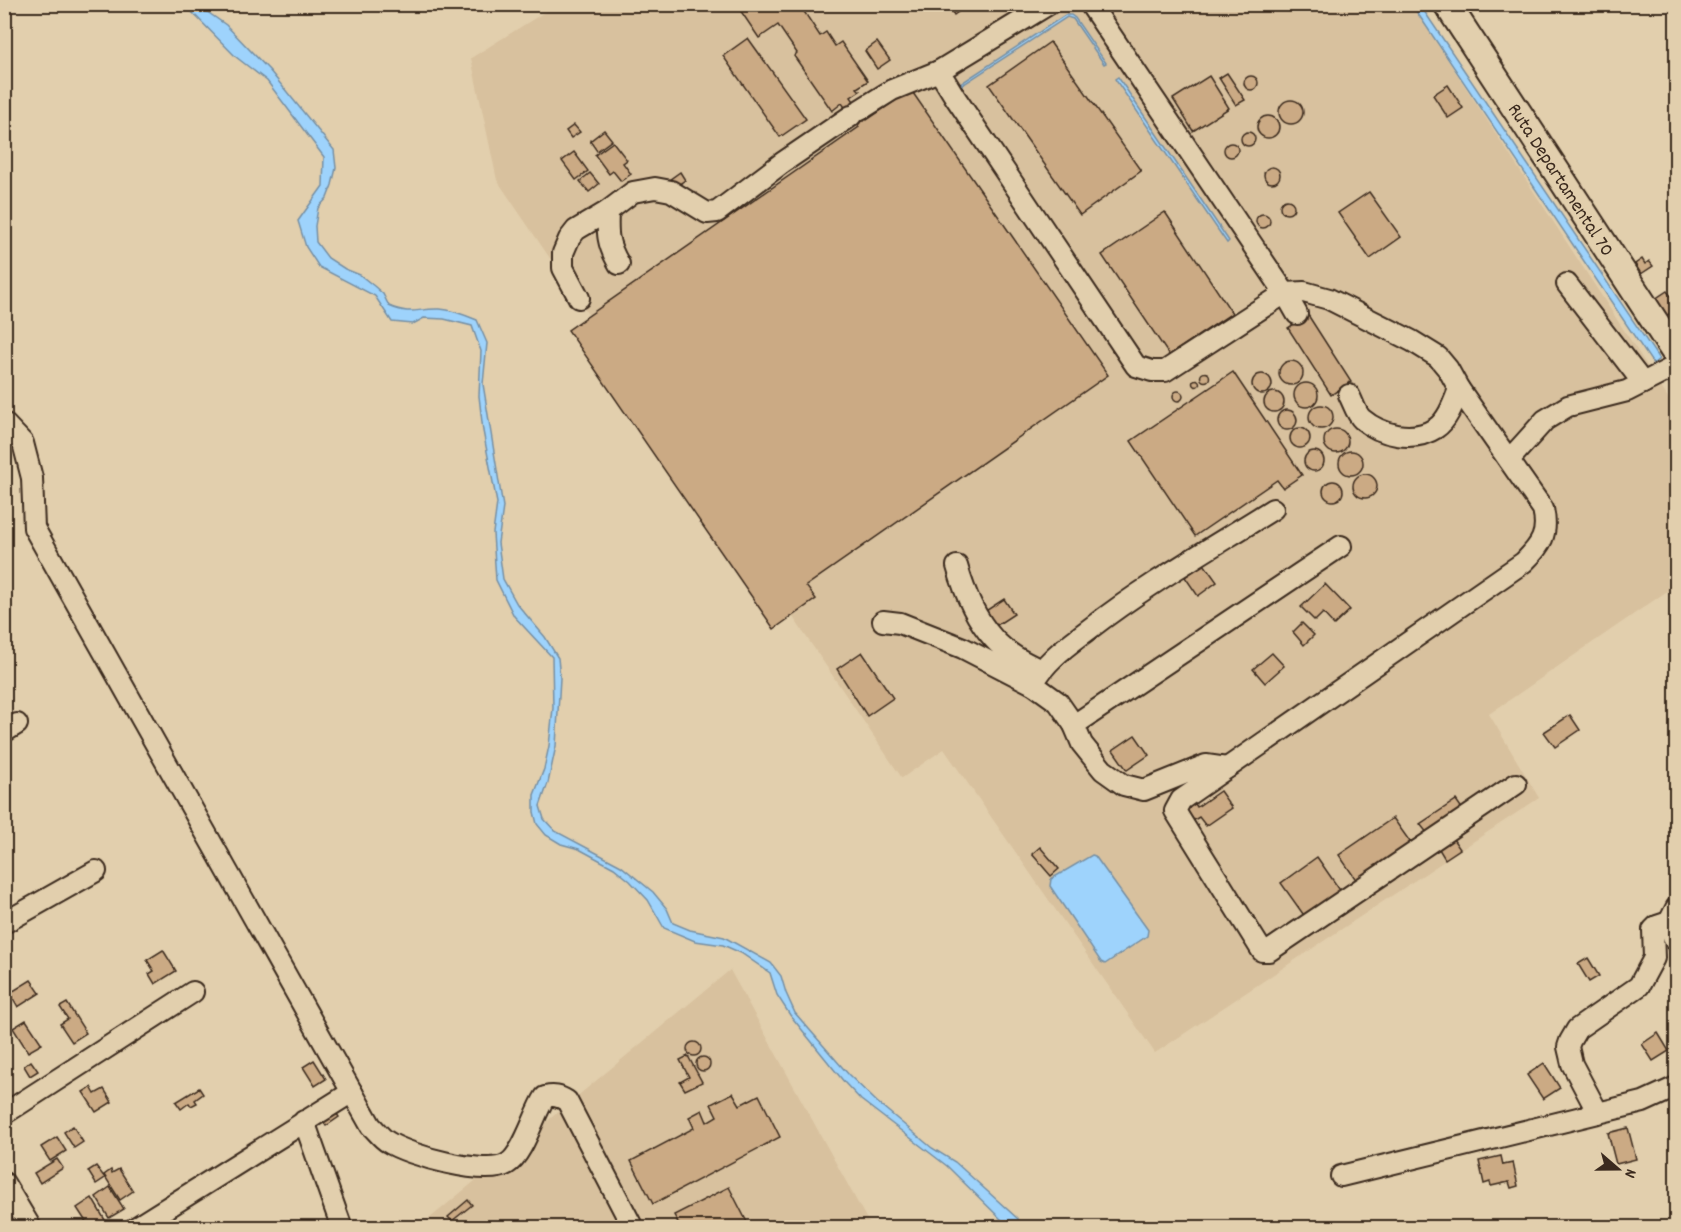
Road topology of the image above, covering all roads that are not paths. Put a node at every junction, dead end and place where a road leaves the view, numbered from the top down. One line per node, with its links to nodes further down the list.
1 (1049, 4): 4 (street)
2 (1090, 4): 8 (street)
3 (1447, 4): 11 (main road, Ruta Departamental 70)
4 (939, 71): 5 (street); 8 (street)
5 (608, 211): 6 (street); 9 (street)
6 (619, 264)
7 (1567, 284): 13 (street)
8 (1285, 293): 10 (street); 14 (street)
9 (579, 298)
10 (1297, 314)
11 (1677, 354)
12 (1677, 366): 13 (street)
13 (1643, 383): 17 (street)
14 (1459, 389): 15 (street); 17 (street)
15 (1349, 395)
16 (4, 423): 31 (street)
17 (1509, 460): 24 (street)
18 (1273, 509): 22 (street)
19 (1341, 546): 23 (street)
20 (957, 566): 22 (street)
21 (883, 621): 22 (street)
22 (1037, 677): 23 (street)
23 (1074, 725): 24 (street)
24 (1227, 768): 25 (street)
25 (1516, 784)
26 (96, 871): 27 (street)
27 (4, 923)
28 (1674, 924): 32 (street)
29 (193, 992): 33 (street)
30 (1677, 1087): 32 (street)
31 (352, 1092): 34 (street); 40 (street)
32 (1598, 1113): 35 (street)
33 (4, 1114)
34 (304, 1121): 38 (street); 39 (street)
35 (1341, 1176)
36 (4, 1183): 37 (street)
37 (31, 1227)
38 (135, 1227)
39 (342, 1227)
40 (633, 1227)

